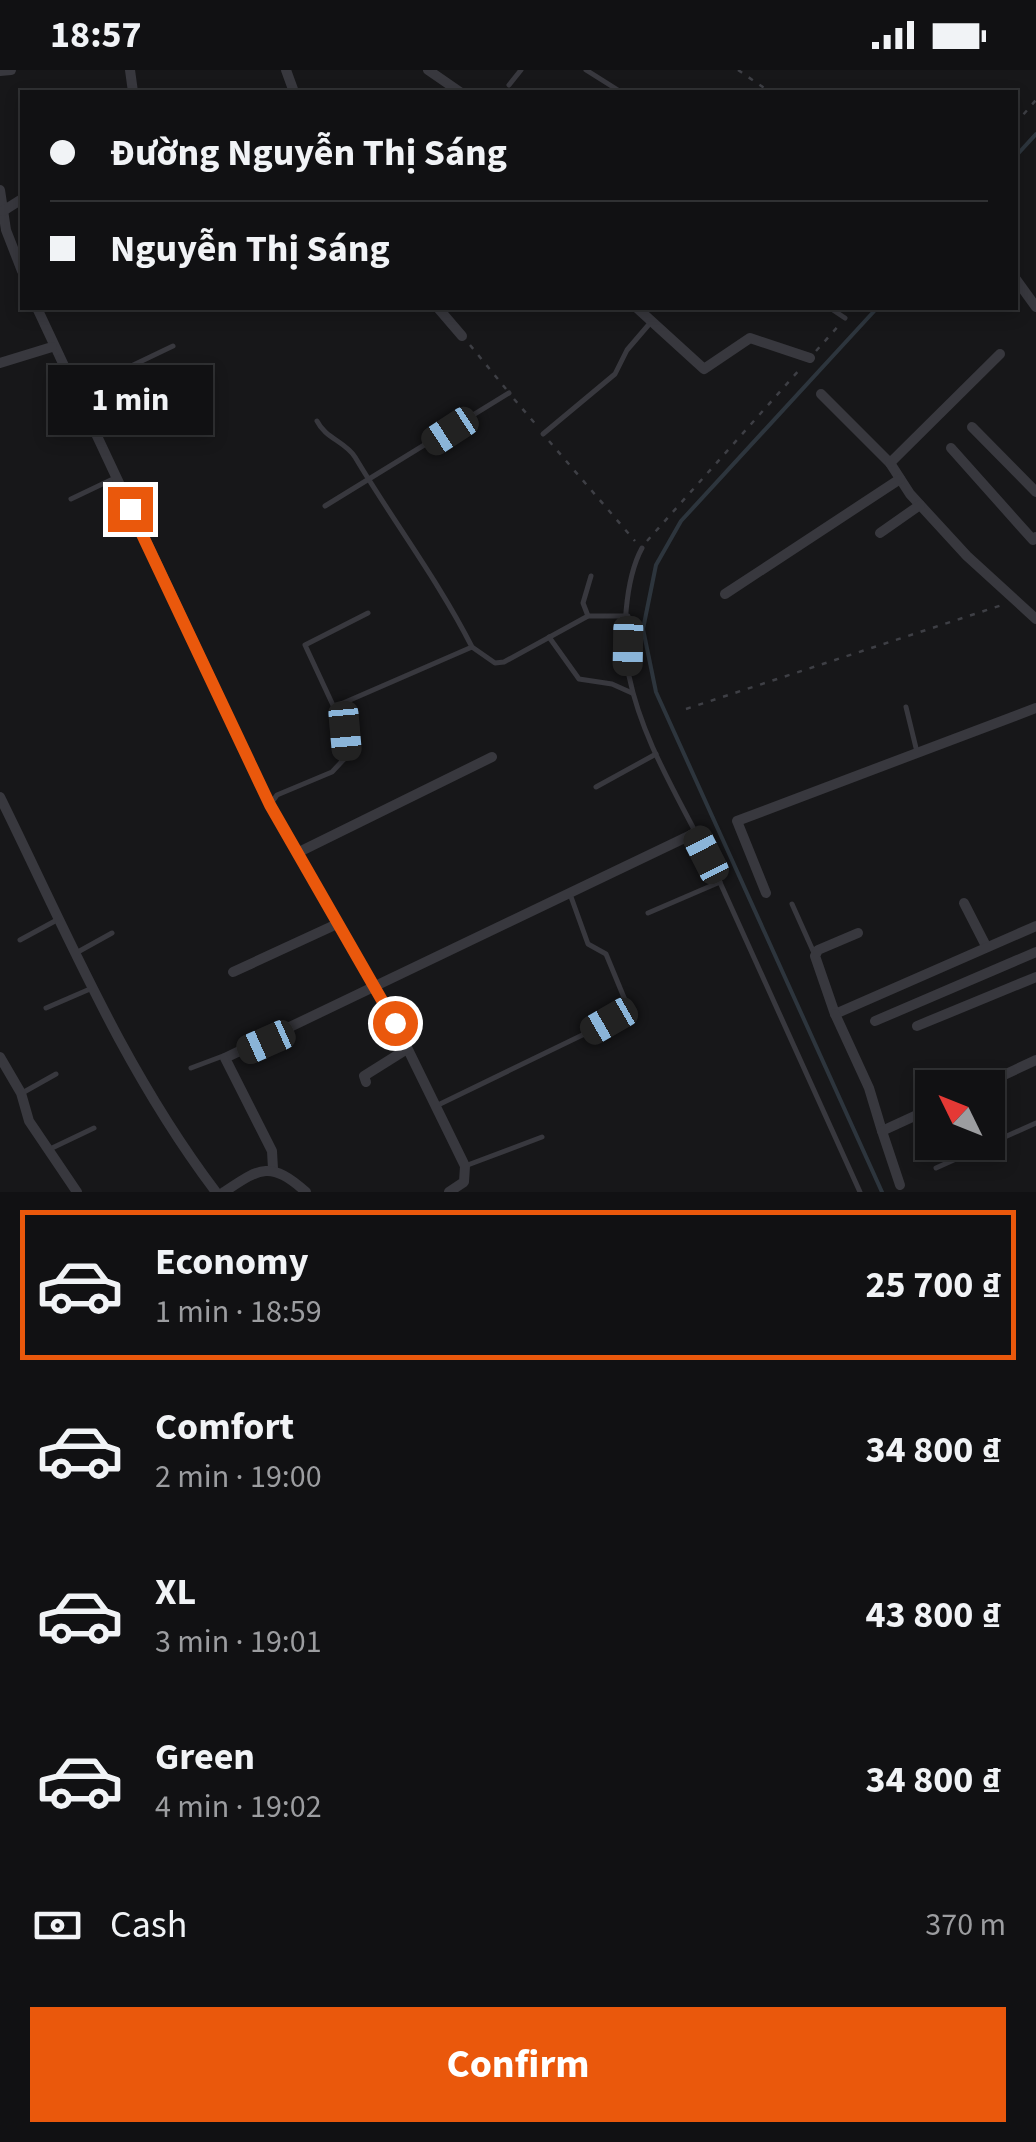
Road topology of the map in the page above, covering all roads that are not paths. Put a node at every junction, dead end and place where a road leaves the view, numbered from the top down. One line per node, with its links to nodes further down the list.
1 (11, 70): 5 (street)
2 (428, 70): 7 (street)
3 (522, 70): 6 (lane)
4 (586, 70): 8 (lane)
5 (0, 71)
6 (509, 86)
7 (457, 90)
8 (618, 90)
9 (0, 190): 11 (street)
10 (20, 200): 11 (street)
11 (3, 211): 12 (street)
12 (6, 244): 13 (street)
13 (20, 268)
14 (1018, 282): 15 (street)
15 (1036, 307)
16 (38, 310): 24 (street)
17 (440, 310): 22 (street)
18 (639, 310): 21 (street)
19 (833, 310): 20 (lane)
20 (845, 318)
21 (652, 322): 26 (street); 33 (lane)
22 (462, 336)
23 (173, 346): 29 (lane)
24 (52, 347): 27 (street); 29 (street)
25 (1000, 354): 35 (street)
26 (810, 358)
27 (0, 363)
28 (509, 392): 38 (lane)
29 (74, 393): 36 (street)
30 (821, 394): 35 (street)
31 (317, 420): 38 (lane)
32 (972, 428): 39 (street)
33 (544, 434)
34 (950, 448): 44 (street)
35 (890, 463): 37 (street)
36 (115, 478): 40 (lane); 63 (street)
37 (900, 480): 41 (street); 47 (street)
38 (369, 482): 42 (lane); 53 (lane)
39 (1036, 492)
40 (71, 498)
41 (920, 505): 43 (street); 51 (street)
42 (325, 506)
43 (880, 533)
44 (1035, 540)
45 (642, 548): 50 (lane)
46 (590, 576): 49 (lane)
47 (725, 594)
48 (368, 613): 55 (lane)
49 (588, 616): 50 (lane); 52 (lane)
50 (628, 616): 54 (lane)
51 (1036, 619)
52 (549, 637): 53 (lane); 54 (lane)
53 (472, 648): 55 (lane)
54 (634, 693): 58 (lane)
55 (334, 707): 63 (lane)
56 (906, 707): 59 (lane)
57 (1036, 708): 59 (street)
58 (656, 754): 61 (lane); 64 (lane)
59 (918, 754): 67 (street)
60 (492, 757): 65 (street)
61 (596, 787)
62 (0, 797): 72 (street)
63 (270, 805): 65 (street)
64 (696, 833): 66 (lane); 68 (street)
65 (297, 854): 73 (street)
66 (720, 882): 71 (lane); 116 (lane)
67 (766, 893)
68 (569, 894): 84 (street); 99 (lane)
69 (964, 903): 78 (street)
70 (792, 904): 81 (lane)
71 (648, 913)
72 (55, 920): 77 (lane); 80 (street)
73 (338, 924): 82 (street); 84 (street)
74 (1036, 926): 78 (street)
75 (858, 932): 81 (street)
76 (112, 934): 80 (lane)
77 (20, 940)
78 (986, 946): 87 (street)
79 (1036, 952): 88 (street)
80 (73, 955): 85 (street)
81 (815, 956): 87 (street)
82 (233, 972)
83 (1036, 977): 89 (street)
84 (373, 985): 90 (street); 92 (street)
85 (90, 989): 86 (lane); 112 (street)
86 (46, 1008)
87 (835, 1014): 103 (street)
88 (875, 1021)
89 (917, 1026)
90 (407, 1049): 97 (street); 99 (street)
91 (0, 1057): 98 (street)
92 (225, 1058): 94 (lane); 108 (street)
93 (1036, 1060): 96 (street)
94 (191, 1068)
95 (56, 1074): 98 (lane)
96 (1005, 1074)
97 (366, 1082)
98 (21, 1093): 105 (street)
99 (436, 1106): 106 (street)
100 (915, 1116): 103 (street)
101 (1036, 1122): 107 (lane)
102 (94, 1128): 105 (lane)
103 (882, 1131): 109 (street)
104 (542, 1137): 106 (lane)
105 (47, 1151): 111 (street)
106 (465, 1166): 110 (street)
107 (936, 1168)
108 (273, 1169): 113 (street); 114 (street)
109 (900, 1185)
110 (468, 1187): 115 (street)
111 (77, 1192)
112 (216, 1192)
113 (224, 1192)
114 (306, 1192)
115 (449, 1192)
116 (860, 1192)

